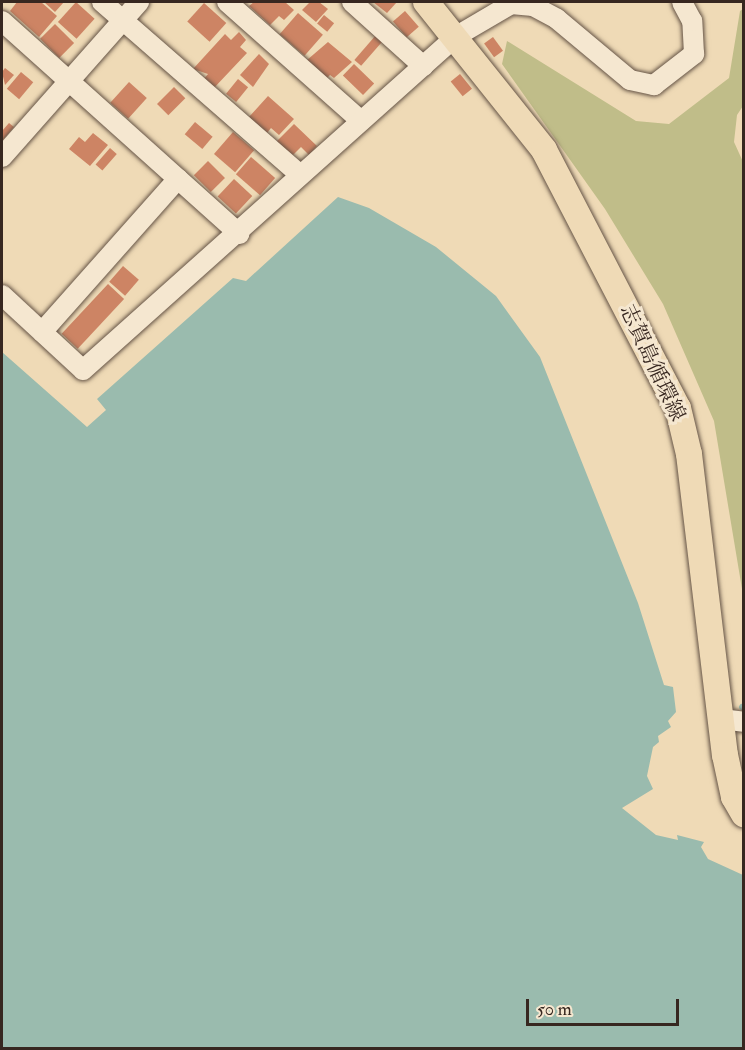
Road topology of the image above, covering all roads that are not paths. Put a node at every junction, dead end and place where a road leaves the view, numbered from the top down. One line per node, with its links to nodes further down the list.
1 (102, 2): 7 (street)
2 (139, 2): 7 (street)
3 (227, 2): 12 (street)
4 (351, 2): 10 (street)
5 (426, 2): 9 (main road, 志賀島循環線)
6 (682, 2): 9 (street)
7 (122, 20): 11 (street); 14 (street)
8 (2, 21): 11 (street)
9 (455, 37): 10 (street); 19 (main road, 志賀島循環線)
10 (423, 66): 12 (street)
11 (68, 80): 13 (street); 15 (street)
12 (361, 121): 14 (street)
13 (2, 157)
14 (300, 175): 16 (street)
15 (178, 179): 16 (street); 18 (street)
16 (239, 234): 18 (street)
17 (2, 295): 18 (street)
18 (42, 332)
19 (732, 720): 20 (main road, 志賀島循環線)
20 (744, 814)

